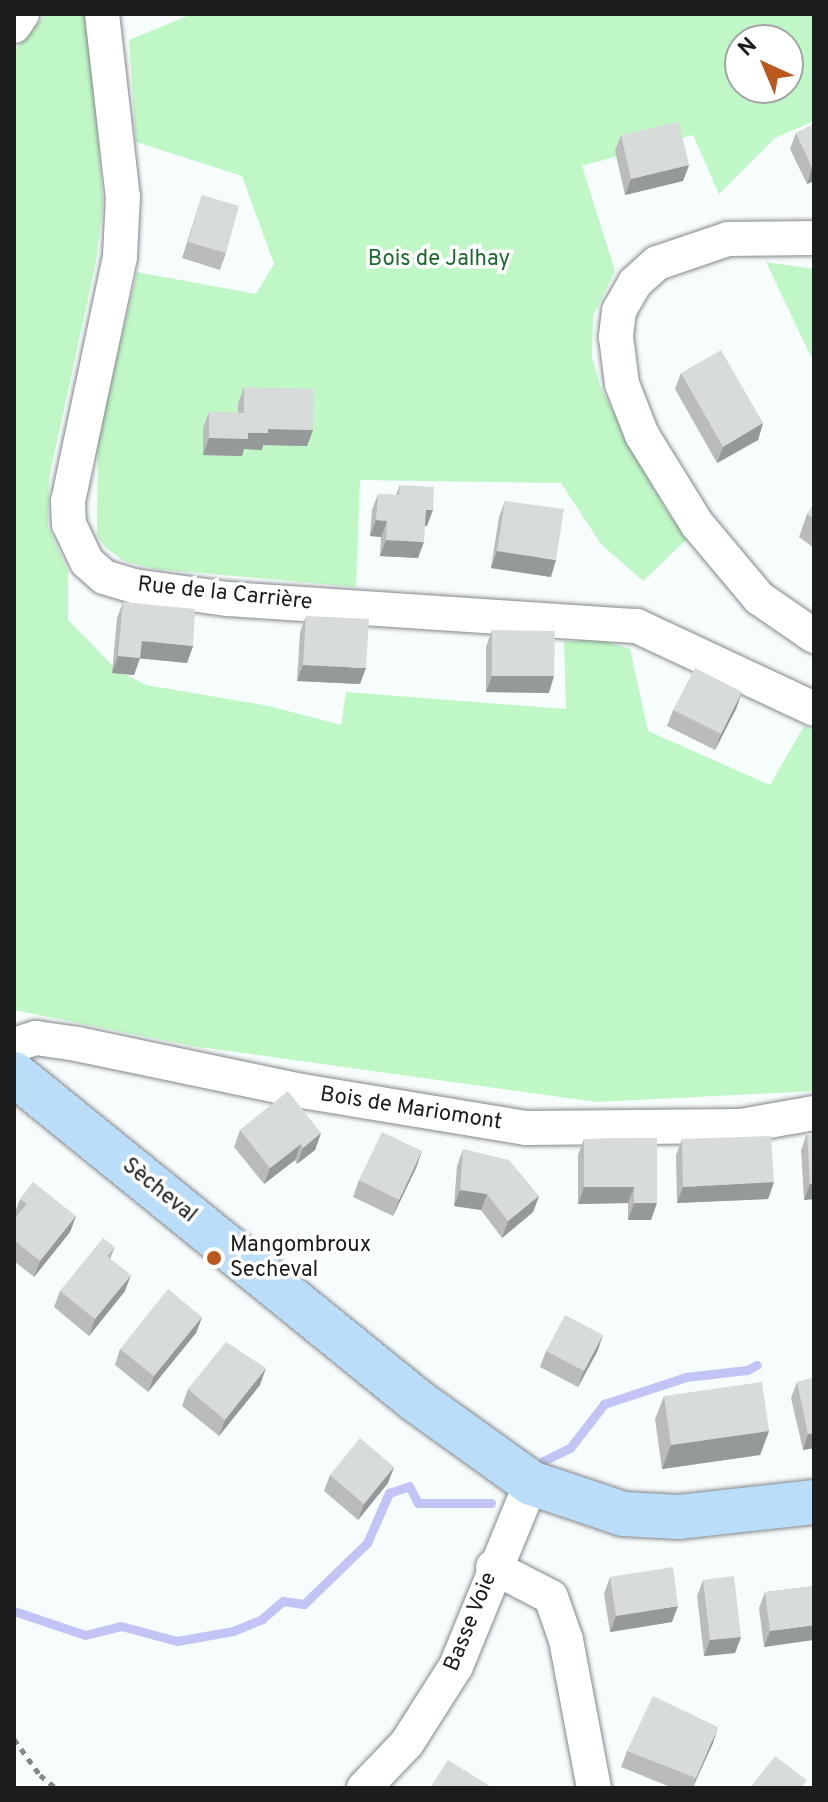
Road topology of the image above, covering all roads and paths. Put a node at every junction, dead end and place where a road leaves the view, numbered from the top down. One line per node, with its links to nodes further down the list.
1 (22, 14): 3 (street)
2 (102, 14): 6 (street, Rue de la Carrière)
3 (14, 26)
4 (814, 238): 5 (street)
5 (814, 636)
6 (814, 709)
7 (14, 1045): 9 (street, Bois de Mariomont)
8 (14, 1074): 10 (main road, Sècheval)
9 (814, 1113)
10 (531, 1483): 11 (main road, Sècheval); 12 (street, Basse Voie)
11 (814, 1502)
12 (493, 1567): 15 (street, Basse Voie); 16 (street)
13 (14, 1739): 14 (path)
14 (56, 1788)
15 (364, 1788)
16 (594, 1788)

